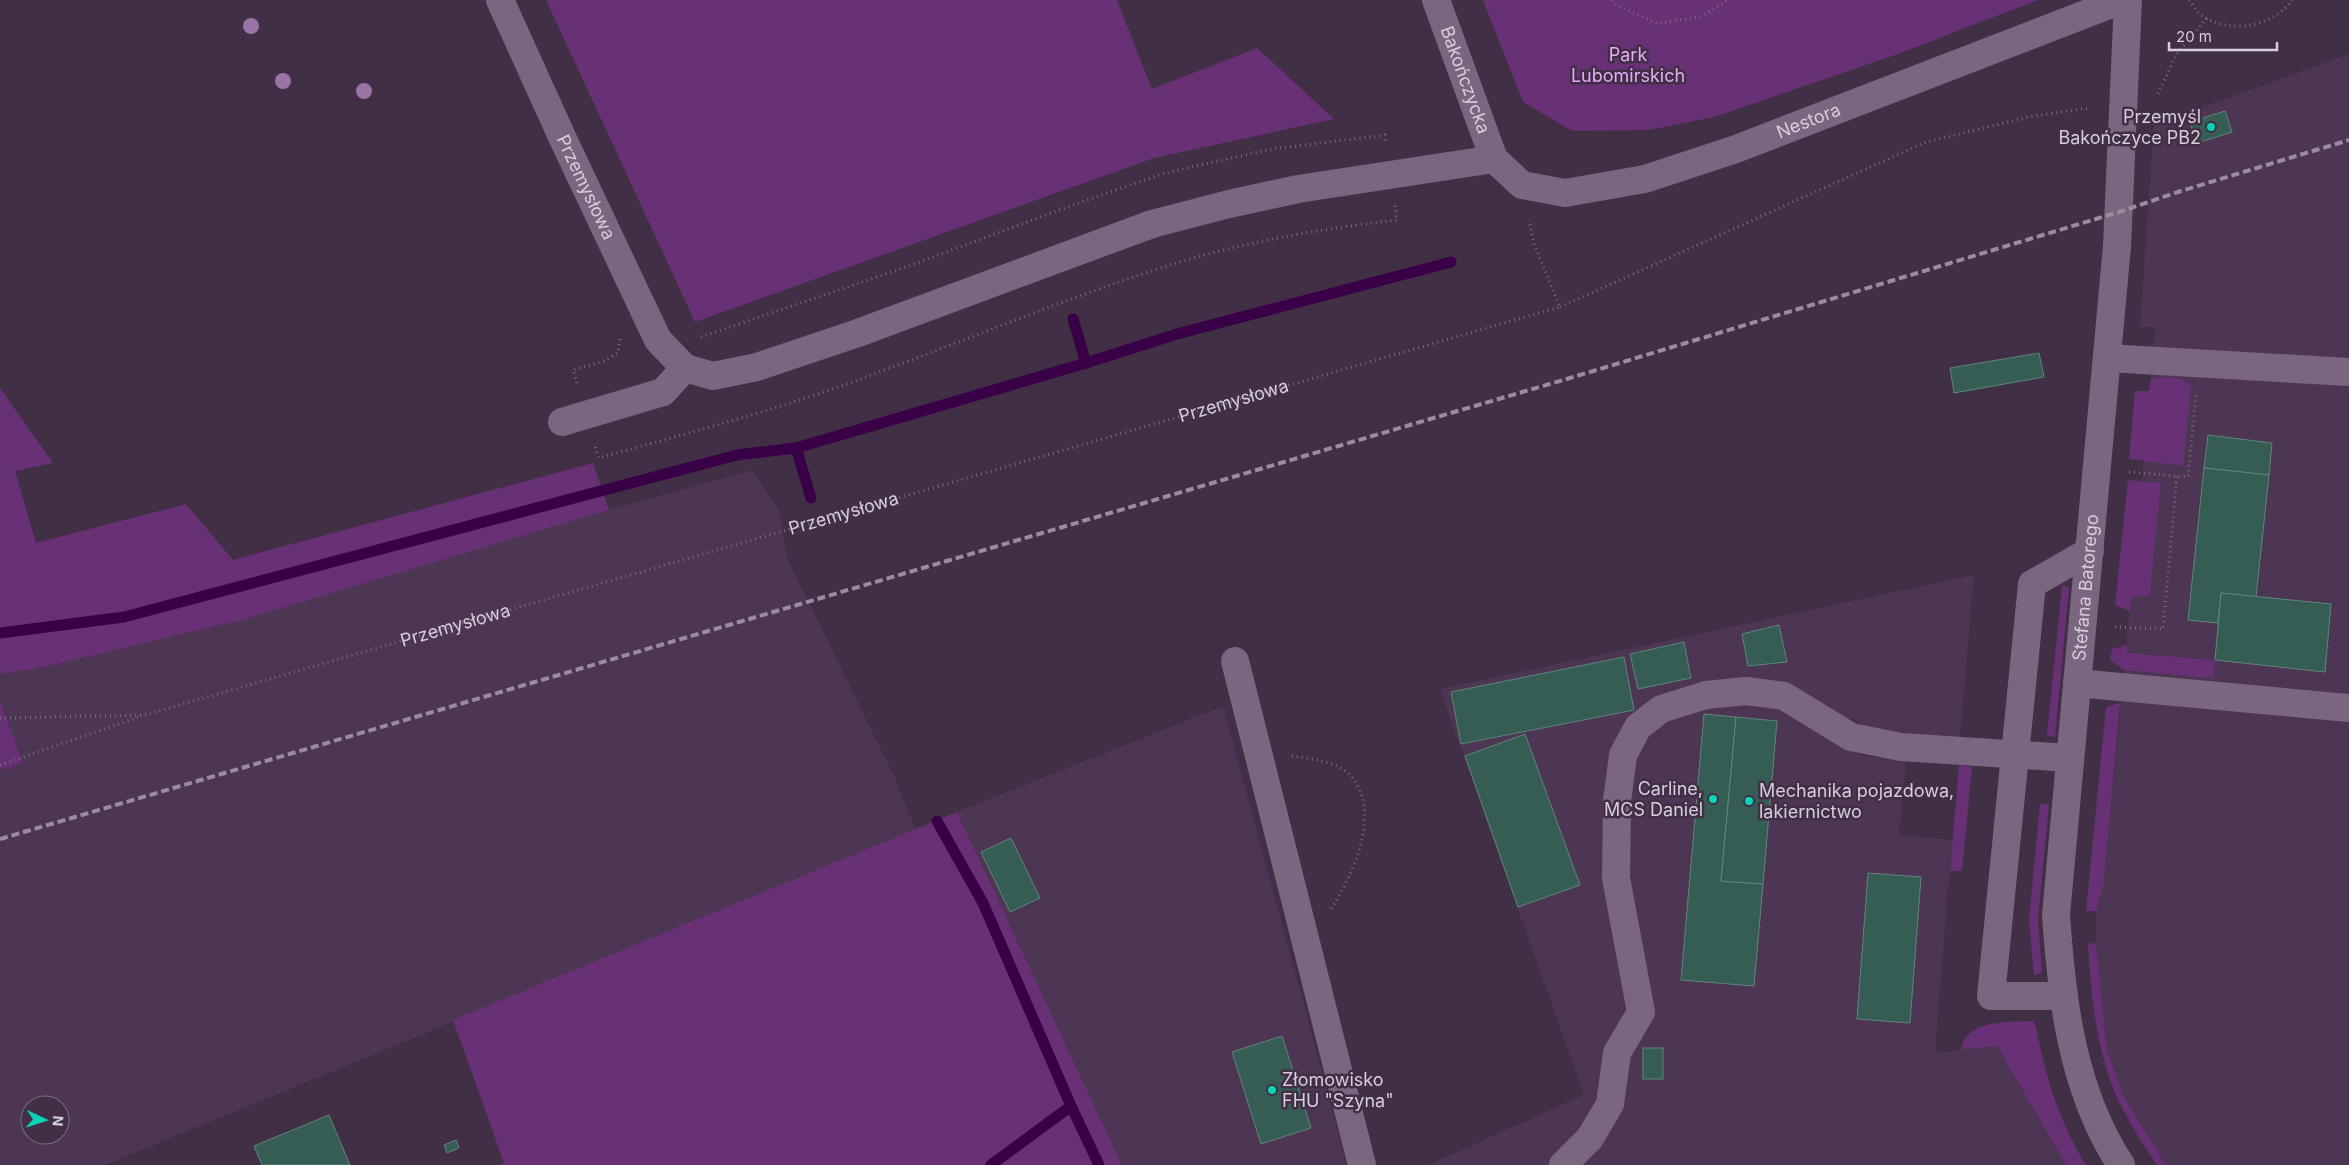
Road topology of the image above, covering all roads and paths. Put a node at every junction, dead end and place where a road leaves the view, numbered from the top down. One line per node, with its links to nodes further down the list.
1 (500, 0): 20 (street, Przemysłowa)
2 (1436, 0): 12 (street, Bakończycka)
3 (1612, 0): 4 (path)
4 (1728, 0)
5 (2122, 0): 14 (street, Nestora)
6 (2128, 0): 11 (street, Stefana Batorego)
7 (2189, 0): 9 (path)
8 (2292, 0): 9 (path)
9 (2207, 18): 10 (path)
10 (2157, 95)
11 (2124, 103): 15 (path, Przemysłowa); 18 (street, Stefana Batorego)
12 (1494, 159): 13 (street); 14 (street)
13 (1391, 175): 17 (path); 20 (street); 22 (path)
14 (1522, 185): 15 (path)
15 (1560, 307): 30 (path, Przemysłowa)
16 (621, 334): 22 (path)
17 (697, 338)
18 (2107, 358): 19 (street); 25 (street, Stefana Batorego)
19 (2199, 363): 21 (street); 24 (path)
20 (685, 368): 22 (street)
21 (2349, 372)
22 (574, 418)
23 (2128, 472): 24 (path)
24 (2178, 476): 26 (path)
25 (2090, 551): 28 (street, Stefana Batorego); 33 (street)
26 (2105, 627)
27 (1235, 661): 32 (street)
28 (2077, 682): 29 (street); 34 (street, Stefana Batorego)
29 (2349, 708)
30 (145, 715): 31 (path, Przemysłowa); 35 (path)
31 (0, 718)
32 (1256, 750): 36 (street); 36 (path)
33 (2015, 754): 34 (street); 37 (street); 39 (street)
34 (2069, 758): 37 (street, Stefana Batorego)
35 (0, 765)
36 (1304, 936): 38 (street)
37 (2062, 996): 40 (street, Stefana Batorego)
38 (1362, 1165)
39 (1563, 1165)
40 (2121, 1165)

